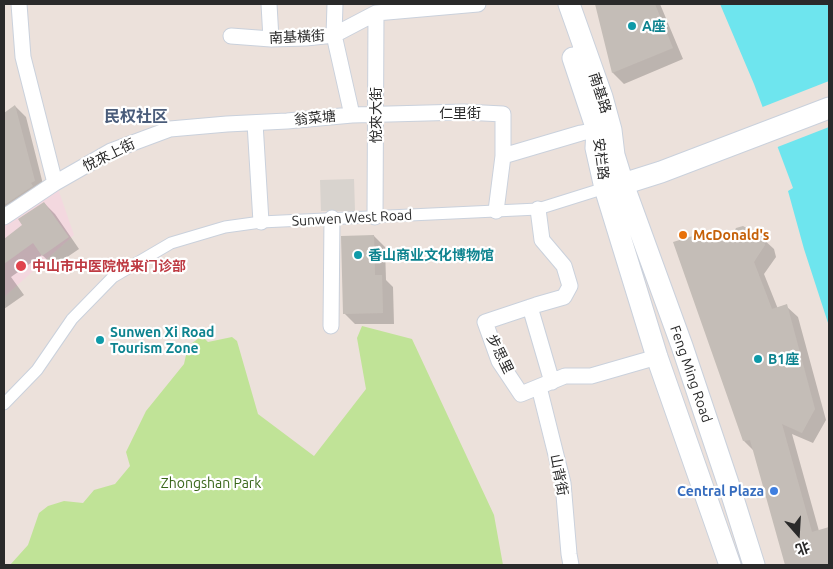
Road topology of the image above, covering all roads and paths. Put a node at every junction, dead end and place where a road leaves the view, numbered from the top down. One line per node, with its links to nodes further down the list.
1 (18, 4): 17 (street)
2 (269, 4): 10 (street)
3 (334, 4): 8 (street)
4 (478, 4): 7 (street, 南基橫街)
5 (555, 4): 15 (main road, 南基路)
6 (569, 4): 18 (main road, 南基路)
7 (376, 13): 8 (street, 南基橫街); 12 (street, 悅來大街)
8 (334, 35): 10 (street, 南基橫街); 13 (street)
9 (231, 36): 10 (street, 南基橫街)
10 (271, 39)
11 (829, 108): 18 (main road, Sunwen West Road)
12 (376, 114): 13 (street, 翁菜塘); 16 (street, 仁里街); 22 (street, 悅來大街)
13 (352, 115): 14 (street, 翁菜塘)
14 (255, 123): 17 (street, 悅來上街); 24 (street)
15 (597, 130): 16 (street); 18 (main road, 安栏路)
16 (503, 156): 20 (street, 仁里街)
17 (55, 183): 21 (street, 悅來上街)
18 (614, 186): 19 (street, Sunwen West Road); 27 (main road, Feng Ming Road); 32 (main road, Feng Ming Road)
19 (538, 209): 20 (street, Sunwen West Road); 25 (street, 步思里)
20 (496, 211): 22 (street, Sunwen West Road)
21 (4, 216)
22 (375, 217): 23 (street, Sunwen West Road)
23 (332, 218): 24 (street, Sunwen West Road); 26 (street)
24 (261, 222): 29 (street, Sunwen West Road)
25 (530, 307): 28 (street, 山背街); 28 (street, 步思里)
26 (331, 326)
27 (657, 357): 28 (street, 步思里); 31 (main road, Feng Ming Road)
28 (546, 384): 30 (street, 山背街)
29 (4, 404)
30 (571, 565)
31 (730, 565)
32 (754, 565)

